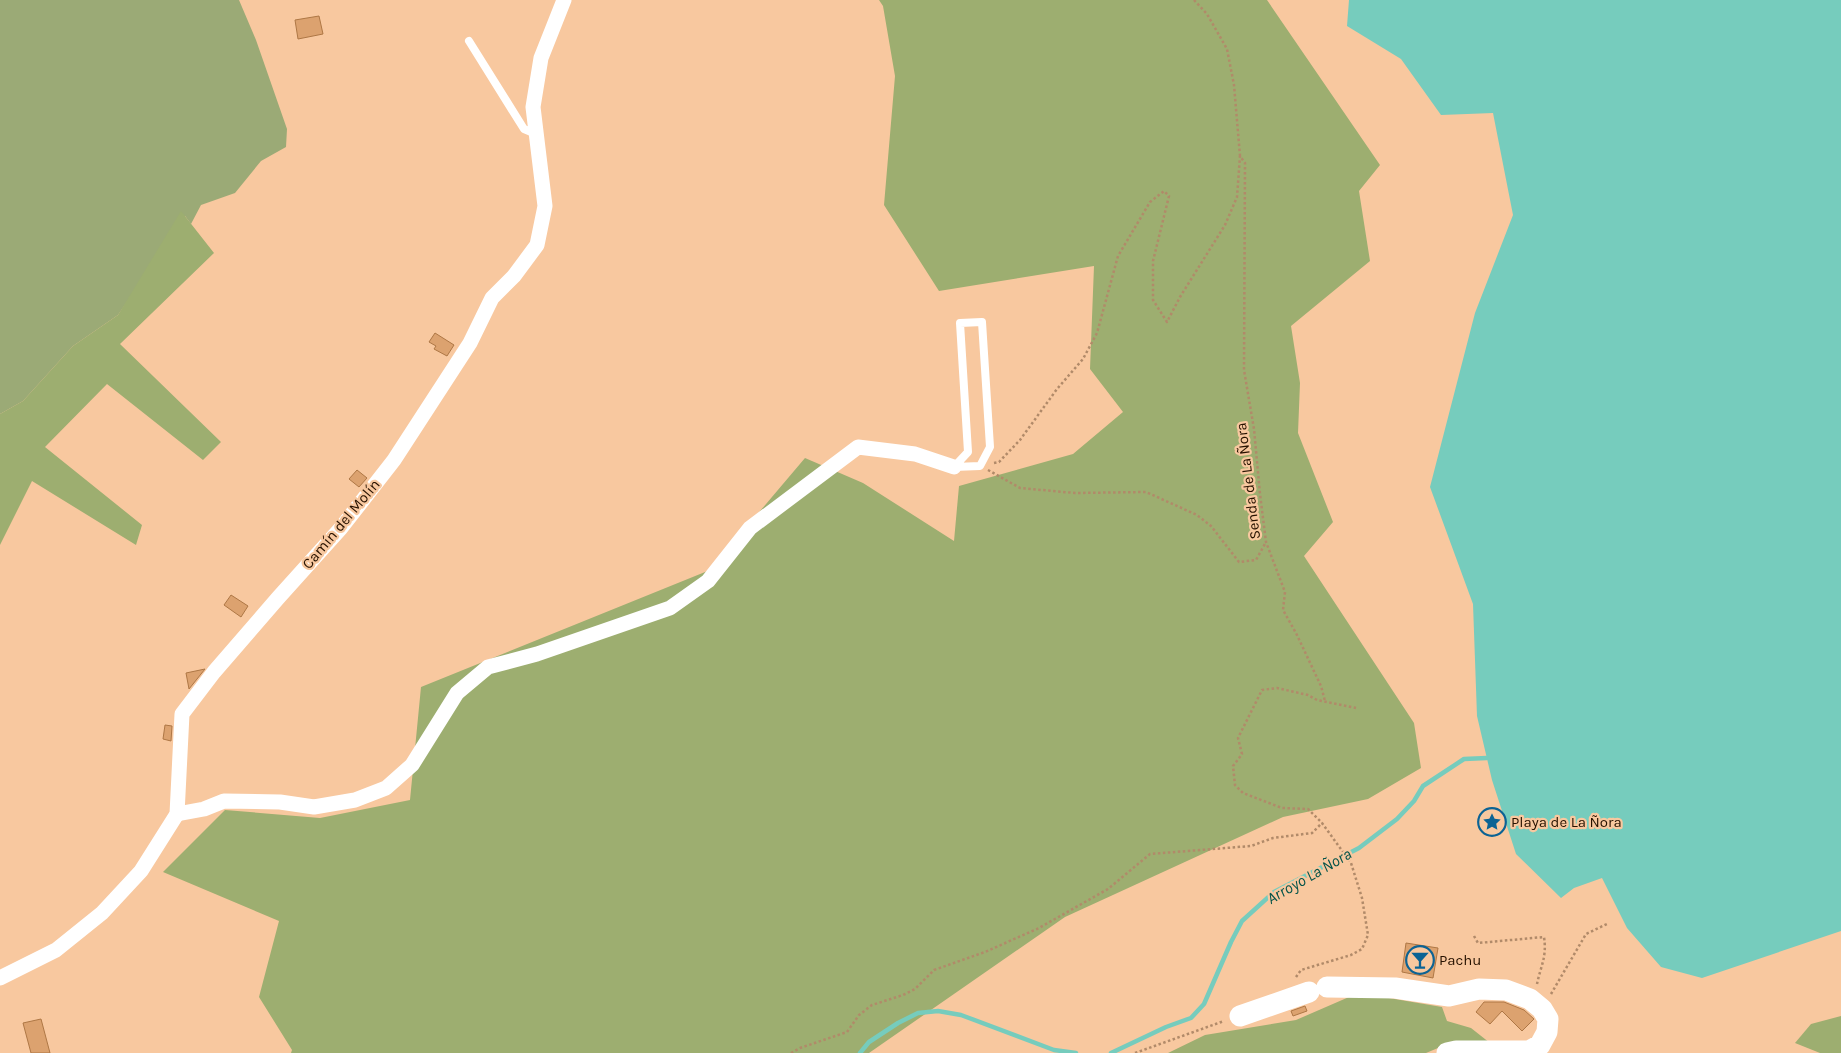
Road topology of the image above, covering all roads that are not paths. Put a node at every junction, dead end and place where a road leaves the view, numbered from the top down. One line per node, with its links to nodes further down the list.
1 (564, 0): 3 (street, Camín del Molín)
2 (469, 41): 3 (lane)
3 (536, 134): 5 (street, Camín del Molín)
4 (954, 468): 4 (lane); 5 (street)
5 (177, 814): 6 (street, Camín del Molín)
6 (0, 978)
7 (1240, 1016): 8 (street)
8 (1447, 1053)

